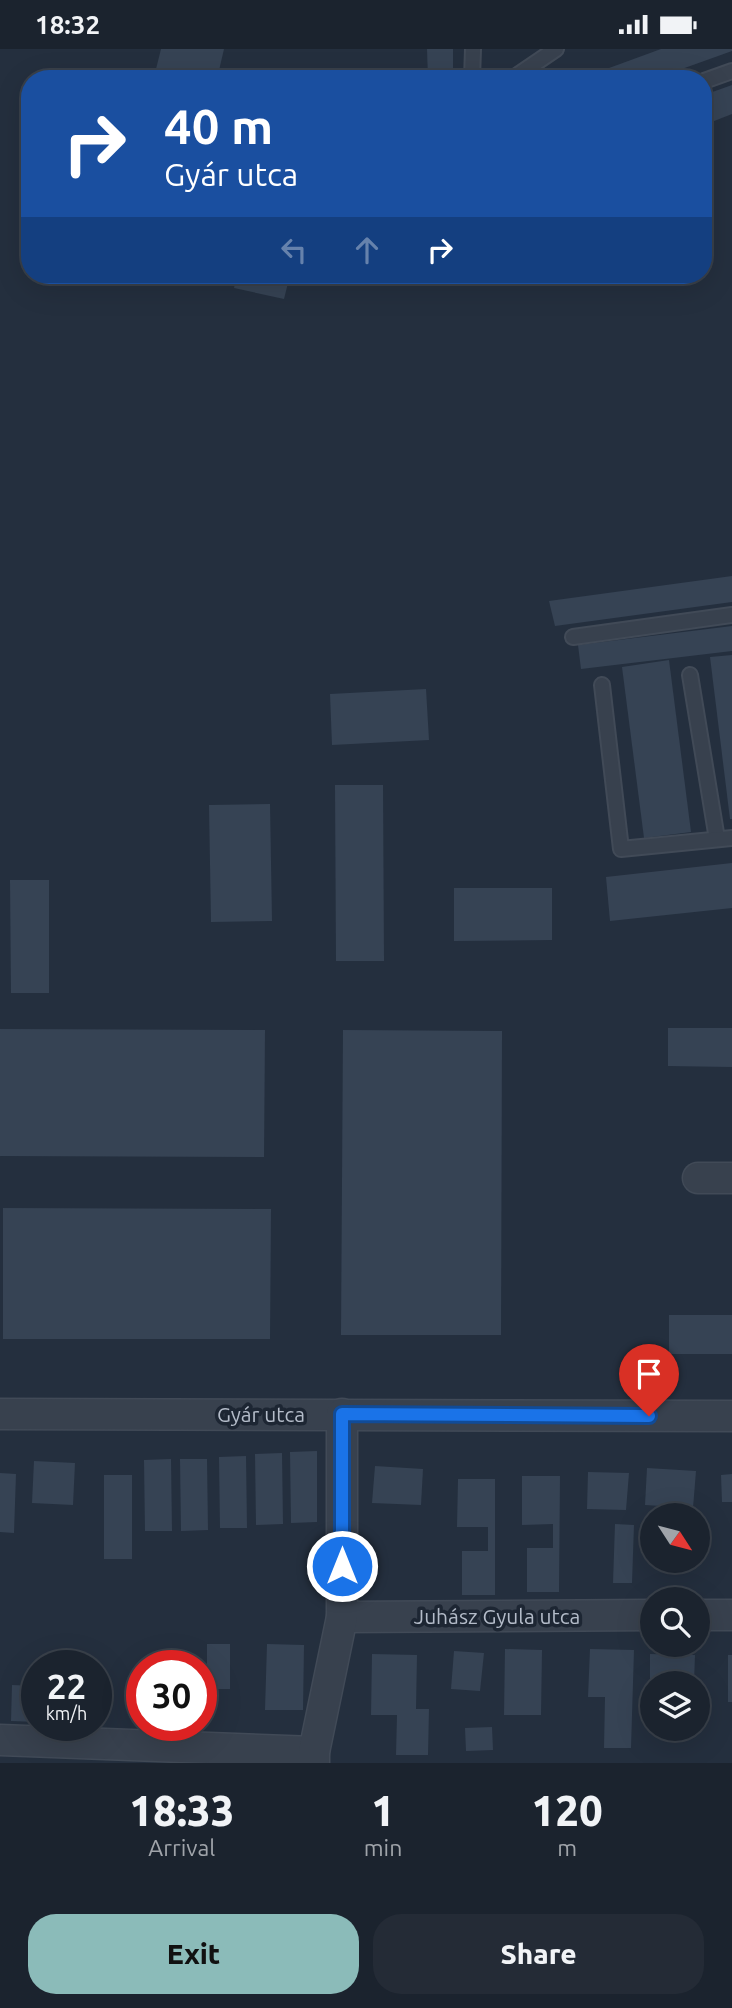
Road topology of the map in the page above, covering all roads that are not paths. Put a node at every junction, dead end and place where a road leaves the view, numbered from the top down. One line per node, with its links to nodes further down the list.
1 (473, 49): 3 (lane)
2 (556, 49): 4 (lane)
3 (472, 70)
4 (525, 70)
5 (732, 71): 6 (lane)
6 (712, 78)
7 (732, 615): 8 (lane)
8 (573, 637)
9 (691, 675): 12 (lane)
10 (602, 685): 12 (lane)
11 (732, 838): 12 (lane)
12 (717, 839)
13 (698, 1178): 14 (street)
14 (732, 1178)
15 (0, 1414): 16 (street, Gyár utca)
16 (342, 1414): 17 (street, Gyár utca); 21 (street)
17 (732, 1416)
18 (640, 1615): 21 (street, Juhász Gyula utca)
19 (710, 1615): 20 (street)
20 (732, 1615)
21 (342, 1617): 23 (street)
22 (0, 1740): 23 (street)
23 (314, 1757)

